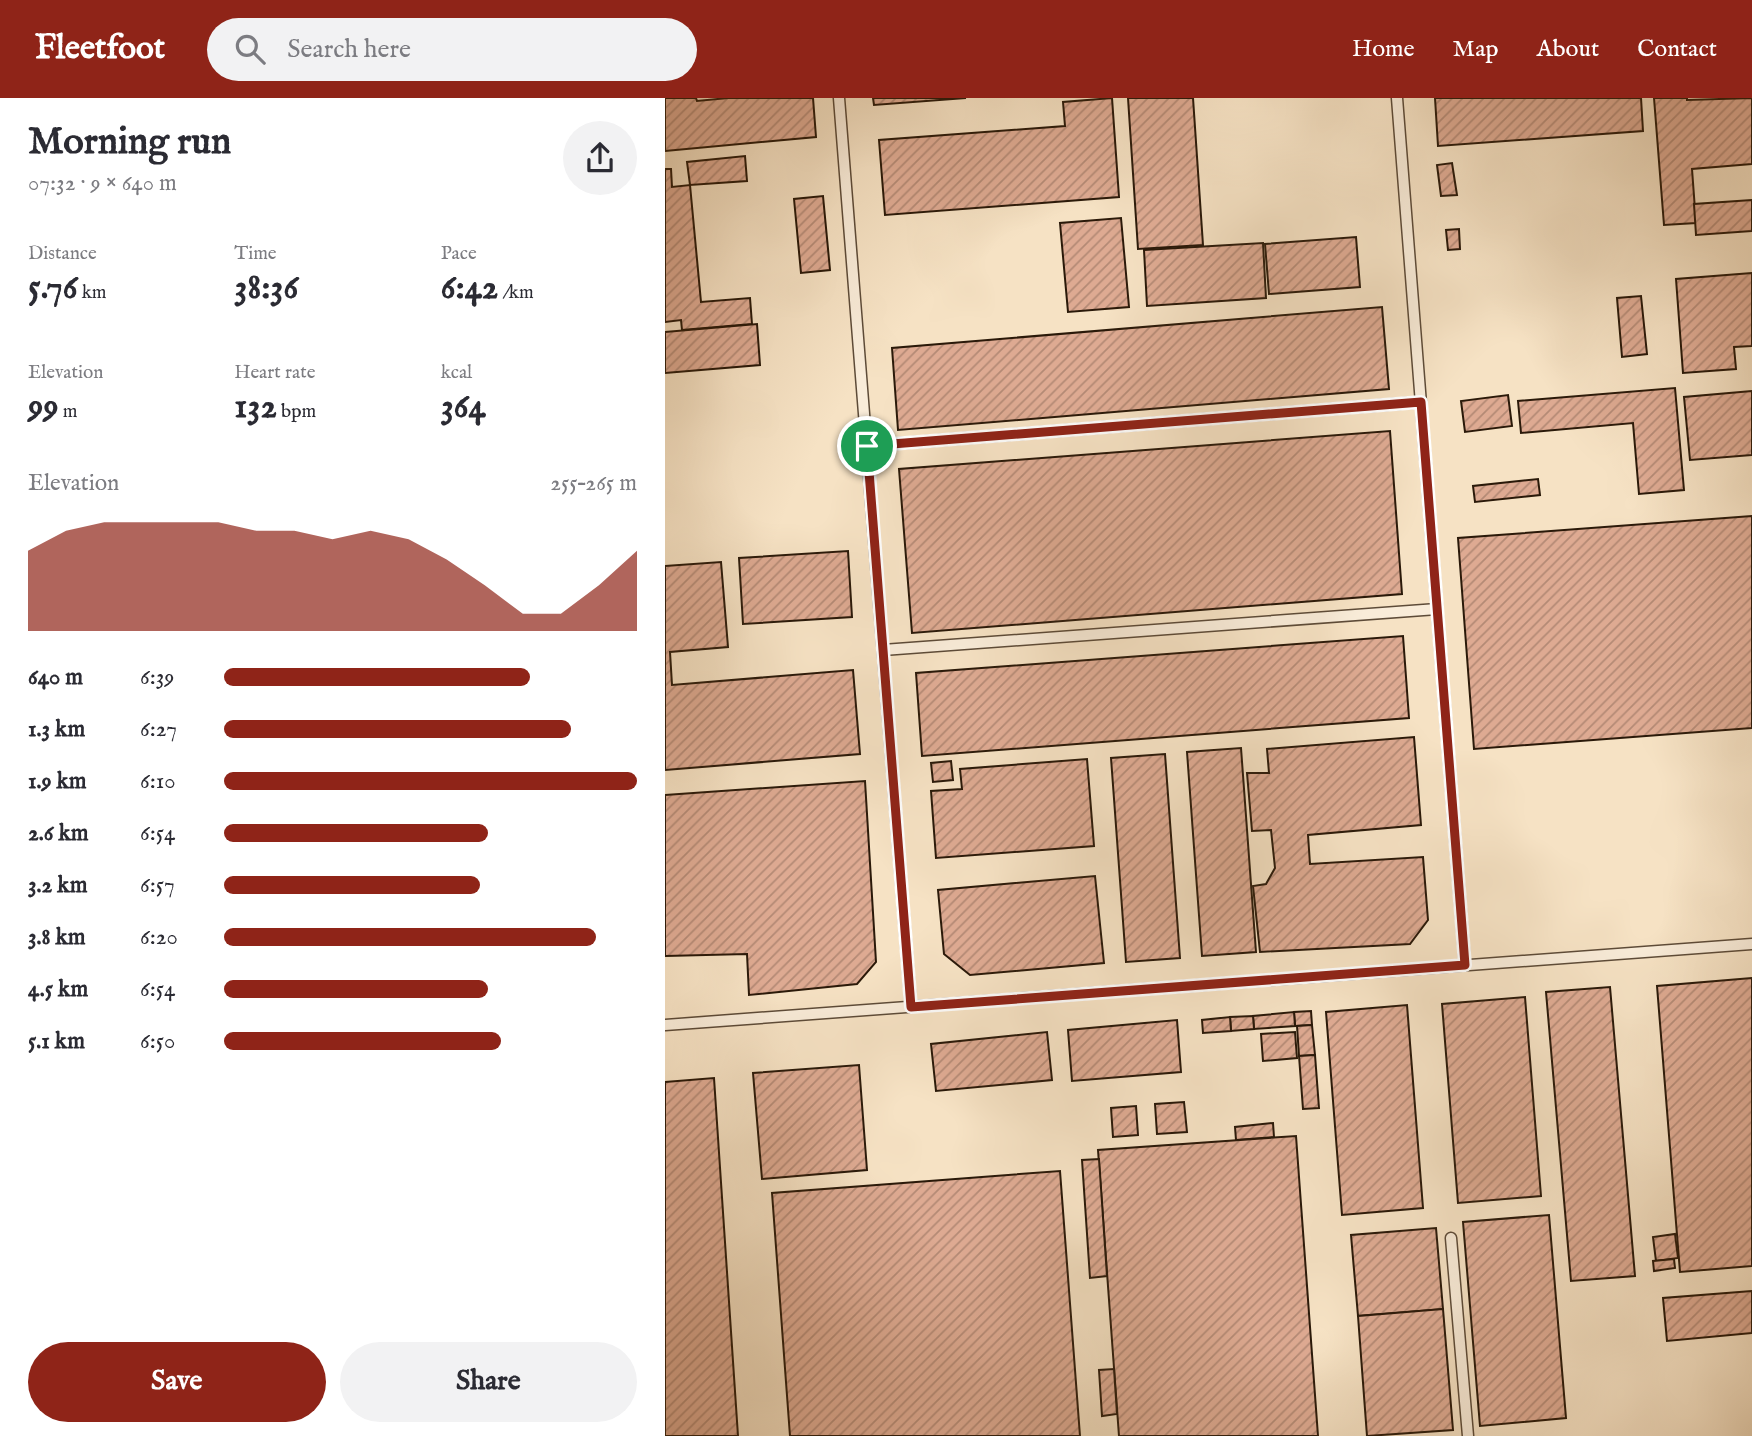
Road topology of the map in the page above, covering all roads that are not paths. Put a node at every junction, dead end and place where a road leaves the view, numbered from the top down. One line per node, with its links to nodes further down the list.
1 (839, 98): 4 (lane)
2 (1397, 98): 3 (lane)
3 (1421, 402): 4 (lane); 5 (lane)
4 (867, 446): 6 (lane)
5 (1437, 609): 6 (lane); 8 (lane)
6 (883, 650): 9 (lane)
7 (1752, 944): 8 (lane)
8 (1465, 965): 9 (lane)
9 (911, 1007): 10 (lane)
10 (665, 1025)
11 (1451, 1238): 12 (lane)
12 (1468, 1436)

